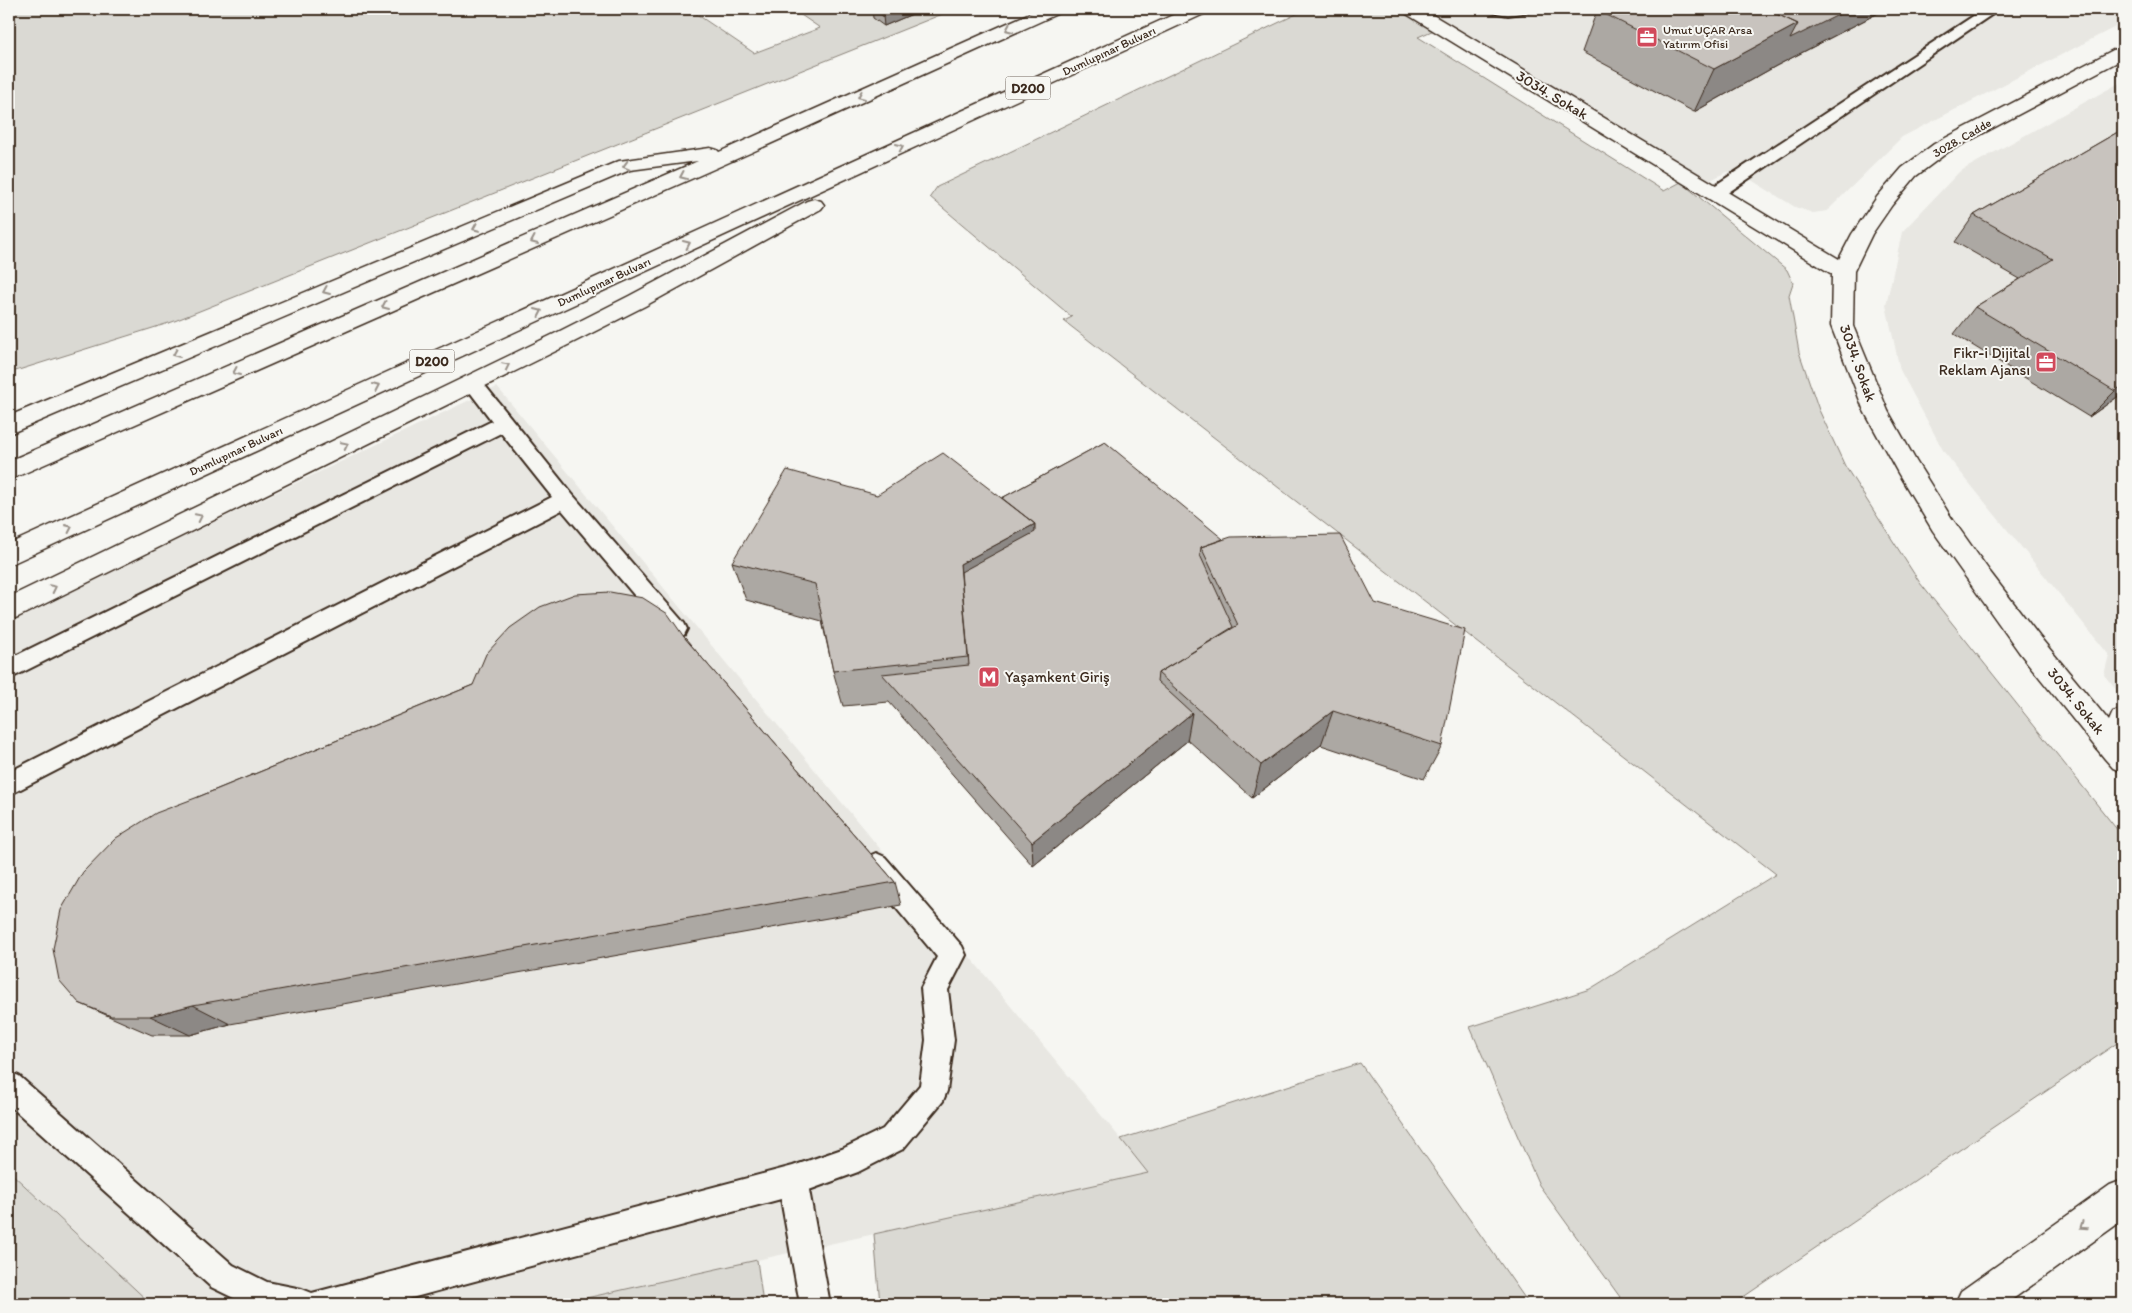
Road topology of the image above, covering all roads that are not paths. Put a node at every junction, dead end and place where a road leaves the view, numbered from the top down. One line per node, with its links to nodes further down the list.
1 (1053, 9): 8 (main road, one-way to 8)
2 (1200, 9): 9 (main road, Dumlupınar Bulvarı / D200, one-way to 2)
3 (1411, 9): 10 (main road, 3034. Sokak)
4 (1497, 9): 5 (lane)
5 (1524, 9)
6 (1992, 9): 10 (lane)
7 (2123, 52): 11 (main road, 3028. Cadde)
8 (743, 149): 14 (main road, one-way to 14); 15 (main road, one-way to 15)
9 (856, 167): 12 (main road, one-way to 9); 17 (main road, Dumlupınar Bulvarı / D200, one-way to 9)
10 (1714, 194): 11 (main road, 3034. Sokak)
11 (1843, 271): 22 (main road, 3034. Sokak)
12 (472, 383): 13 (lane); 18 (main road, one-way to 12)
13 (504, 423): 16 (lane); 20 (lane)
14 (9, 425)
15 (9, 471)
16 (565, 499): 19 (lane); 23 (lane)
17 (9, 555)
18 (9, 610)
19 (688, 644)
20 (9, 670)
21 (2123, 720): 22 (main road)
22 (2119, 755)
23 (9, 784)
24 (863, 849): 26 (lane)
25 (9, 1086): 28 (lane)
26 (793, 1181): 29 (lane); 30 (lane)
27 (2123, 1198): 31 (main road, one-way to 31)
28 (302, 1304)
29 (322, 1304)
30 (815, 1304)
31 (1974, 1304)

